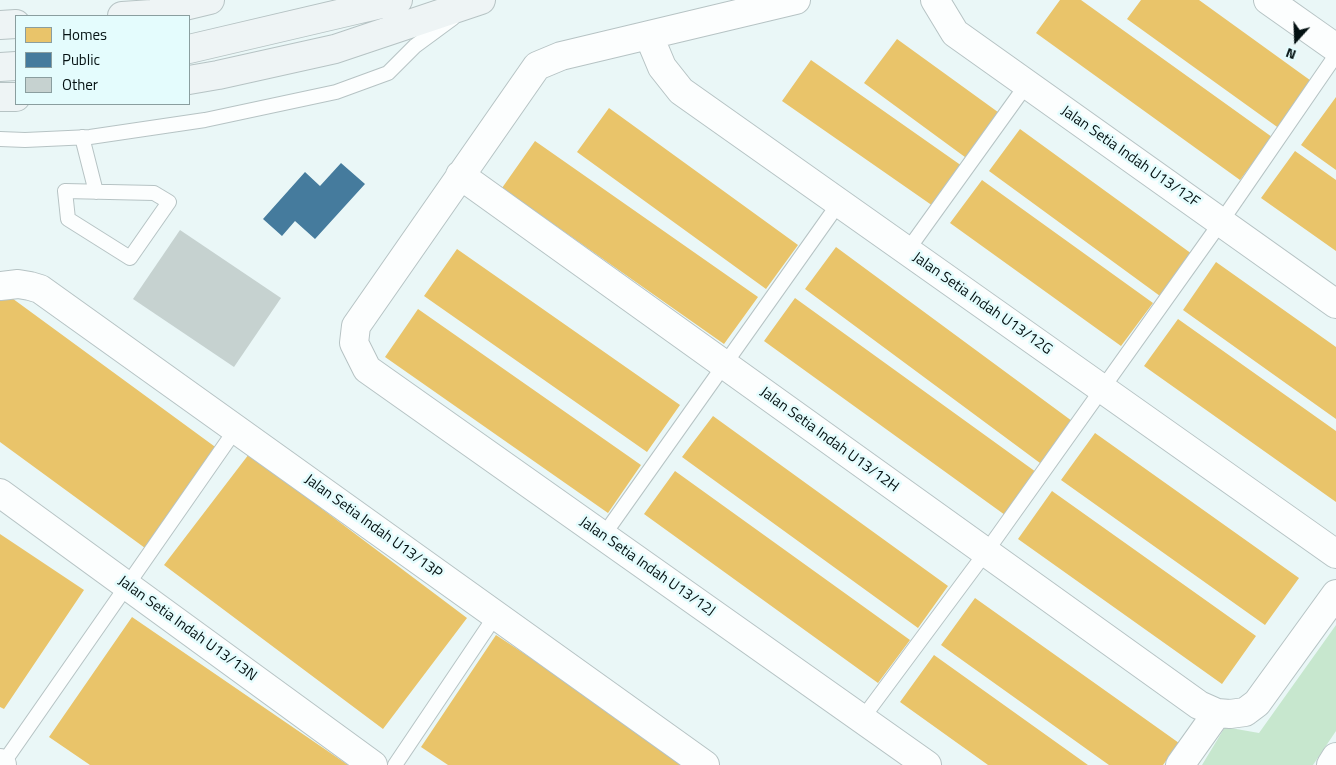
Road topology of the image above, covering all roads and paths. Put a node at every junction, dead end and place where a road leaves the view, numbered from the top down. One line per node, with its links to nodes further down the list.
1 (210, 0): 7 (street)
2 (398, 0): 12 (street)
3 (796, 0): 10 (street)
4 (935, 0): 17 (street, Jalan Setia Indah U13/12F)
5 (1268, 0): 11 (street)
6 (477, 1): 16 (street); 20 (lane)
7 (137, 15)
8 (15, 24): 9 (street)
9 (0, 25)
10 (649, 36): 22 (street); 24 (street, Jalan Setia Indah U13/12G)
11 (1336, 48)
12 (190, 49)
13 (1336, 55): 25 (lane)
14 (15, 66): 15 (street)
15 (0, 67)
16 (190, 80)
17 (1027, 84): 25 (street, Jalan Setia Indah U13/12F); 26 (lane)
18 (0, 97): 19 (street)
19 (15, 97)
20 (82, 137): 21 (lane); 23 (lane)
21 (0, 139)
22 (460, 175): 29 (street, Jalan Setia Indah U13/12H); 33 (street, Jalan Setia Indah U13/12J)
23 (96, 192): 23 (lane)
24 (839, 203): 26 (street, Jalan Setia Indah U13/12G); 29 (lane)
25 (1221, 222): 28 (street, Jalan Setia Indah U13/12F); 30 (lane)
26 (907, 251): 30 (street, Jalan Setia Indah U13/12G)
27 (0, 286): 31 (street, Jalan Setia Indah U13/13P)
28 (1336, 304)
29 (725, 365): 33 (lane); 34 (street, Jalan Setia Indah U13/12H)
30 (1102, 388): 34 (lane); 35 (street, Jalan Setia Indah U13/12G)
31 (236, 429): 36 (lane); 38 (street, Jalan Setia Indah U13/13P)
32 (0, 493): 36 (street, Jalan Setia Indah U13/13N)
33 (603, 536): 40 (street, Jalan Setia Indah U13/12J)
34 (986, 552): 39 (street, Jalan Setia Indah U13/12H); 40 (lane)
35 (1336, 554)
36 (127, 585): 42 (lane); 43 (street, Jalan Setia Indah U13/13N)
37 (1336, 594): 39 (street)
38 (496, 615): 44 (lane); 45 (street, Jalan Setia Indah U13/13P)
39 (1208, 709): 47 (street)
40 (862, 719): 46 (street, Jalan Setia Indah U13/12J)
41 (1336, 757): 48 (street)
42 (1, 765)
43 (373, 765)
44 (395, 765)
45 (705, 765)
46 (927, 765)
47 (1180, 765)
48 (1331, 765)

